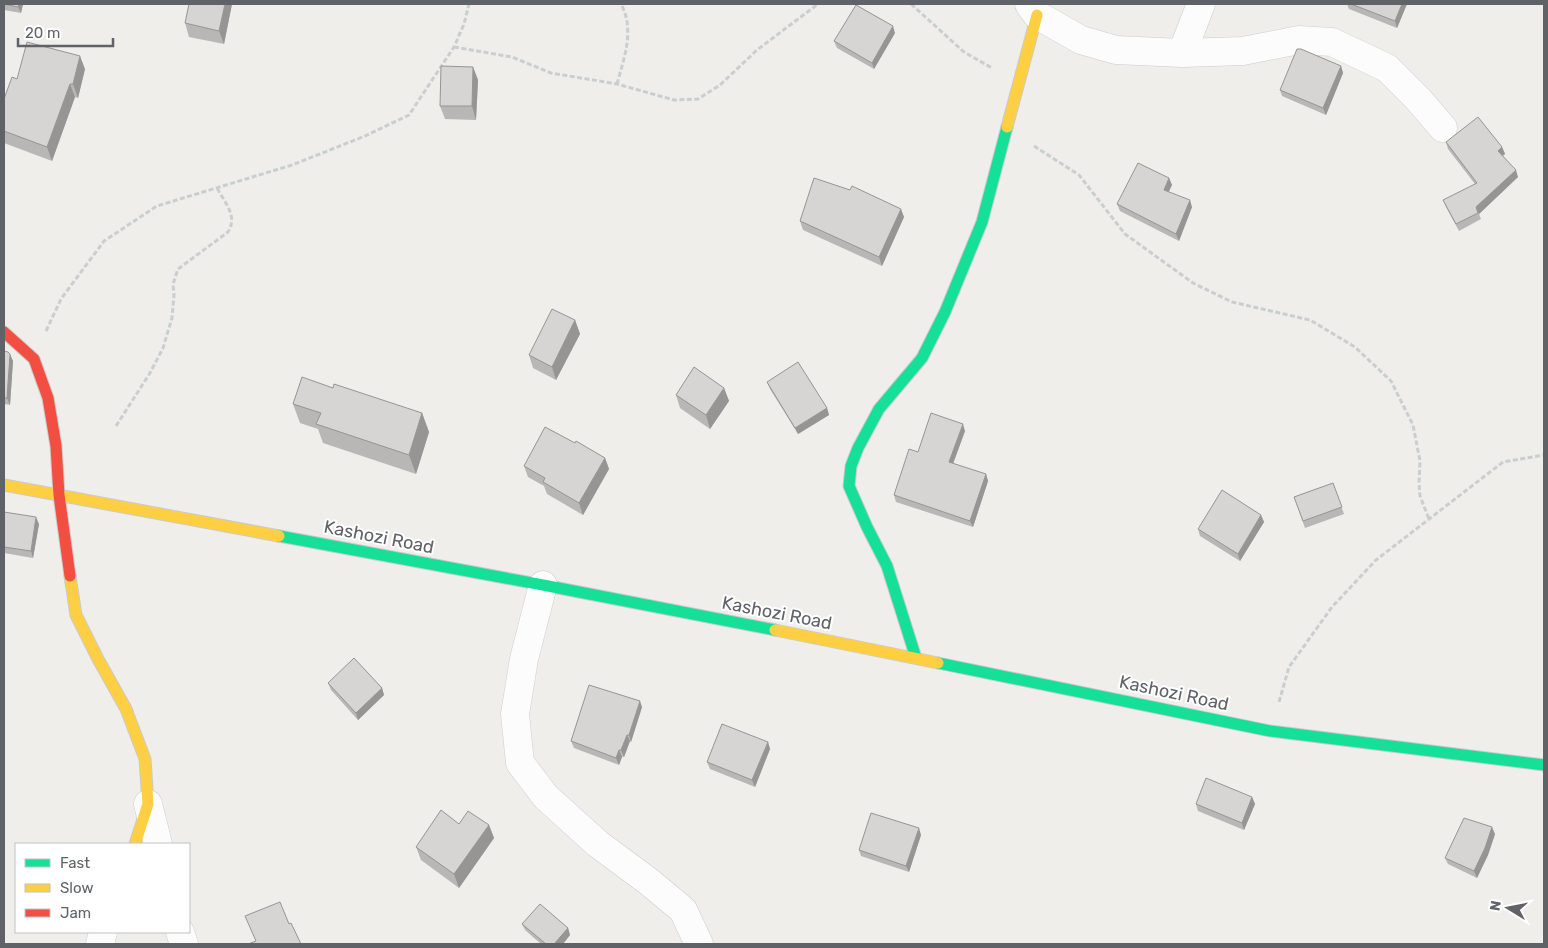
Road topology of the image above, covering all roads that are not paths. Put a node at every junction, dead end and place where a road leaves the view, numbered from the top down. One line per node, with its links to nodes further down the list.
1 (1201, 4): 3 (street)
2 (1033, 9): 3 (street); 9 (main road)
3 (1182, 53): 4 (street)
4 (1443, 128)
5 (4, 332): 7 (main road)
6 (4, 485): 7 (main road, Kashozi Road)
7 (59, 495): 8 (main road, Kashozi Road); 11 (main road)
8 (543, 585): 9 (main road, Kashozi Road); 14 (street)
9 (916, 658): 10 (main road, Kashozi Road)
10 (1544, 764)
11 (148, 804): 12 (main road); 13 (street)
12 (135, 843)
13 (158, 843)
14 (698, 944)

